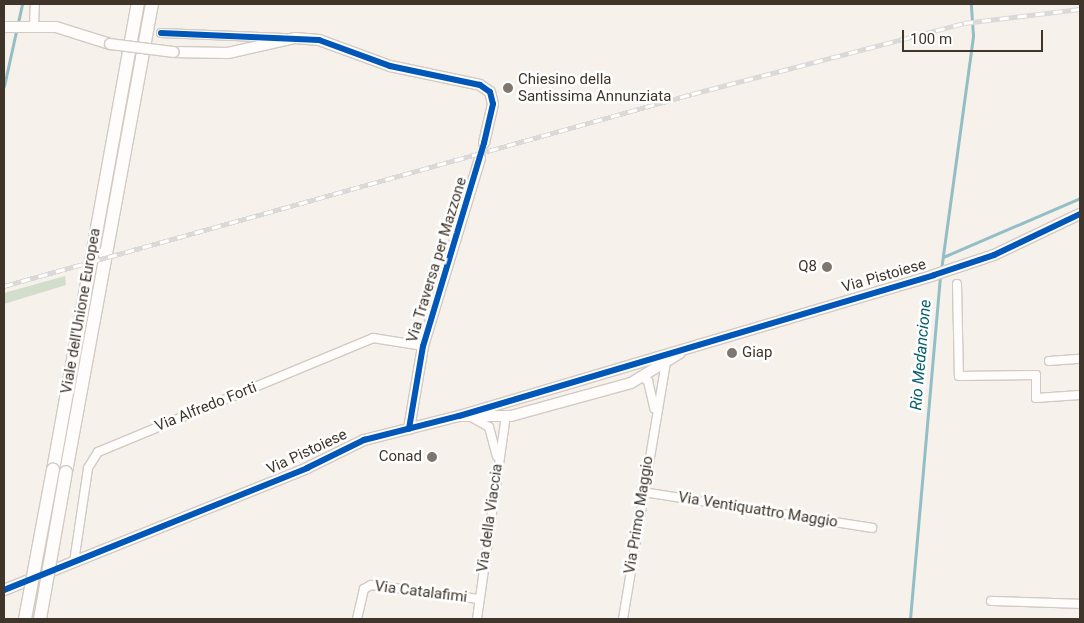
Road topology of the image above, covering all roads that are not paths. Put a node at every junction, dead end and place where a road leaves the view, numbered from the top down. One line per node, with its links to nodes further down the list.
1 (35, 4): 5 (street)
2 (138, 4): 33 (main road, Viale dell'Unione Europea, bridge)
3 (152, 4): 34 (main road, Viale dell'Unione Europea, bridge)
4 (4, 26): 5 (street)
5 (32, 27): 7 (street, bridge)
6 (161, 33): 7 (street)
7 (295, 38): 8 (street)
8 (484, 143)
9 (480, 158): 12 (street, Via Traversa per Mazzone)
10 (1080, 214): 13 (street, Via Pistoiese)
11 (957, 284): 19 (street)
12 (423, 346): 24 (street, Via Traversa per Mazzone); 28 (street, Via Alfredo Forti)
13 (689, 348): 16 (street, Via Pistoiese); 17 (street, Via Pistoiese)
14 (1080, 359): 15 (street)
15 (1049, 360)
16 (666, 363): 18 (street, Via Pistoiese); 21 (street, Via Primo Maggio)
17 (629, 365): 18 (street); 20 (street, Via Pistoiese)
18 (641, 376): 21 (street, Via Primo Maggio); 23 (street, Via Pistoiese)
19 (1080, 395)
20 (515, 399): 22 (street, Via Pistoiese); 23 (street)
21 (655, 410): 26 (street, Via Primo Maggio)
22 (459, 416): 23 (street, Via Pistoiese); 24 (street, Via Pistoiese); 25 (street)
23 (506, 416): 25 (street, Via della Viaccia)
24 (410, 429): 28 (street, Via Pistoiese)
25 (498, 458): 30 (street, Via della Viaccia)
26 (643, 492): 27 (street, Via Ventiquattro Maggio); 37 (street, Via Primo Maggio)
27 (872, 528)
28 (74, 562): 29 (street, Via Pistoiese)
29 (4, 590)
30 (480, 599): 35 (street, Via Catalafimi); 36 (street, Via della Viaccia)
31 (991, 601): 32 (street)
32 (1080, 604)
33 (26, 619)
34 (40, 619)
35 (357, 619)
36 (477, 619)
37 (623, 619)

